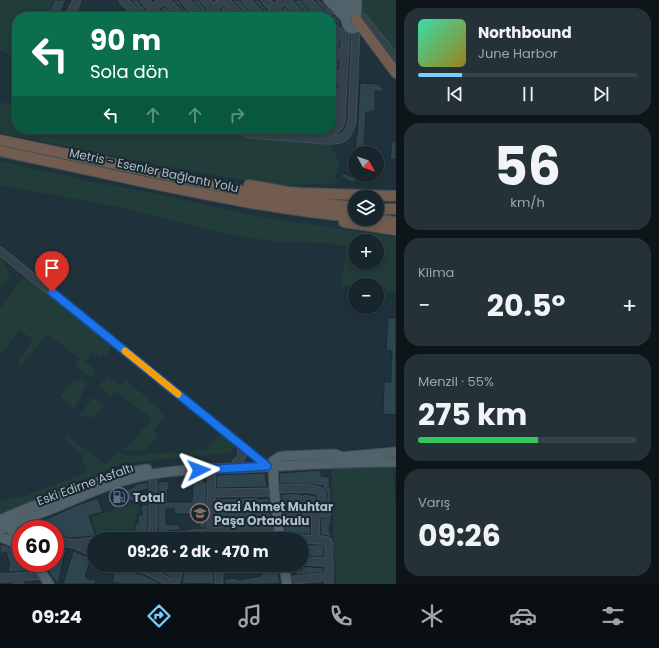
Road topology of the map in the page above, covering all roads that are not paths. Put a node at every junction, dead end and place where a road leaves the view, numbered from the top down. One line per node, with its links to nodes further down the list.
1 (77, 0): 21 (street)
2 (119, 0): 22 (street)
3 (123, 0): 23 (street)
4 (144, 0): 17 (street)
5 (164, 0): 17 (street); 26 (street)
6 (184, 0): 27 (street)
7 (205, 0): 18 (street)
8 (224, 0): 18 (street); 30 (street)
9 (246, 0): 31 (street)
10 (265, 0): 20 (street)
11 (285, 0): 20 (street); 34 (street)
12 (306, 0): 35 (street)
13 (328, 0): 16 (main road)
14 (349, 0): 19 (main road)
15 (357, 0): 38 (main road)
16 (336, 4): 19 (main road); 36 (street); 37 (main road)
17 (153, 9): 24 (street); 25 (street)
18 (213, 9): 28 (street); 29 (street)
19 (347, 9): 37 (main road); 38 (main road)
20 (274, 10): 32 (street); 33 (street)
21 (71, 12)
22 (130, 12)
23 (135, 12)
24 (150, 12)
25 (156, 12)
26 (177, 12)
27 (196, 12)
28 (210, 12)
29 (216, 12)
30 (236, 12)
31 (257, 12)
32 (272, 12)
33 (276, 12)
34 (297, 12)
35 (319, 12)
36 (329, 12)
37 (346, 22): 38 (main road); 40 (street)
38 (356, 24): 42 (street); 44 (highway); 58 (street)
39 (336, 30): 40 (street)
40 (345, 39): 43 (street)
41 (336, 52): 43 (street)
42 (396, 58)
43 (344, 59): 46 (street)
44 (396, 73)
45 (336, 74): 46 (street)
46 (343, 81): 48 (street)
47 (336, 94): 48 (street)
48 (342, 100): 50 (street)
49 (336, 115): 50 (street)
50 (341, 120): 51 (street)
51 (336, 129)
52 (249, 134): 58 (street)
53 (306, 134): 56 (street)
54 (326, 134): 56 (street)
55 (332, 134): 58 (street)
56 (313, 135)
57 (0, 140): 60 (highway, Metris - Esenler Bağlantı Yolu)
58 (336, 141)
59 (0, 151): 65 (highway, Metris - Esenler Bağlantı Yolu)
60 (211, 184): 61 (highway); 62 (highway)
61 (396, 196)
62 (348, 206)
63 (384, 209): 64 (highway)
64 (396, 209)
65 (303, 212): 66 (highway); 71 (highway)
66 (348, 216)
67 (396, 218): 68 (highway)
68 (384, 219)
69 (384, 220): 70 (highway)
70 (396, 222)
71 (396, 230)
72 (0, 251): 73 (street)
73 (241, 445): 78 (street); 79 (street)
74 (396, 452): 75 (main road)
75 (380, 453): 76 (main road); 79 (main road)
76 (369, 462): 77 (main road, Eski Edirne Asfaltı); 79 (main road, Eski Edirne Asfaltı)
77 (396, 462)
78 (236, 463): 79 (main road, Eski Edirne Asfaltı); 83 (main road, Eski Edirne Asfaltı)
79 (268, 464): 80 (main road, Eski Edirne Asfaltı); 82 (main road)
80 (212, 469): 81 (main road, Eski Edirne Asfaltı); 84 (street)
81 (153, 474): 85 (main road, Eski Edirne Asfaltı); 92 (street)
82 (274, 490): 84 (street); 86 (main road); 87 (street)
83 (74, 491): 85 (main road); 90 (main road, Eski Edirne Asfaltı)
84 (211, 493): 93 (street)
85 (70, 501): 88 (main road, Eski Edirne Asfaltı)
86 (277, 512): 87 (street); 91 (main road)
87 (321, 512): 99 (street)
88 (21, 520)
89 (12, 522): 90 (main road, Eski Edirne Asfaltı)
90 (2, 525): 96 (main road)
91 (278, 527): 94 (street); 95 (main road)
92 (152, 532)
93 (215, 532)
94 (233, 532)
95 (279, 532)
96 (12, 535)
97 (0, 537): 100 (main road)
98 (309, 540): 99 (street)
99 (316, 540): 106 (street)
100 (12, 541)
101 (64, 542): 103 (street)
102 (87, 542): 103 (street)
103 (75, 544): 104 (street)
104 (87, 550)
105 (309, 561): 106 (street)
106 (329, 562): 114 (street)
107 (40, 572): 113 (main road)
108 (41, 572): 113 (main road)
109 (154, 572): 120 (street)
110 (178, 572): 120 (street)
111 (219, 572): 121 (street)
112 (285, 572): 117 (main road)
113 (43, 575): 115 (street); 119 (main road)
114 (328, 576): 117 (street); 122 (street)
115 (15, 577): 116 (street); 118 (street)
116 (0, 578)
117 (287, 582)
118 (19, 584)
119 (49, 584)
120 (174, 584)
121 (220, 584)
122 (329, 584)

